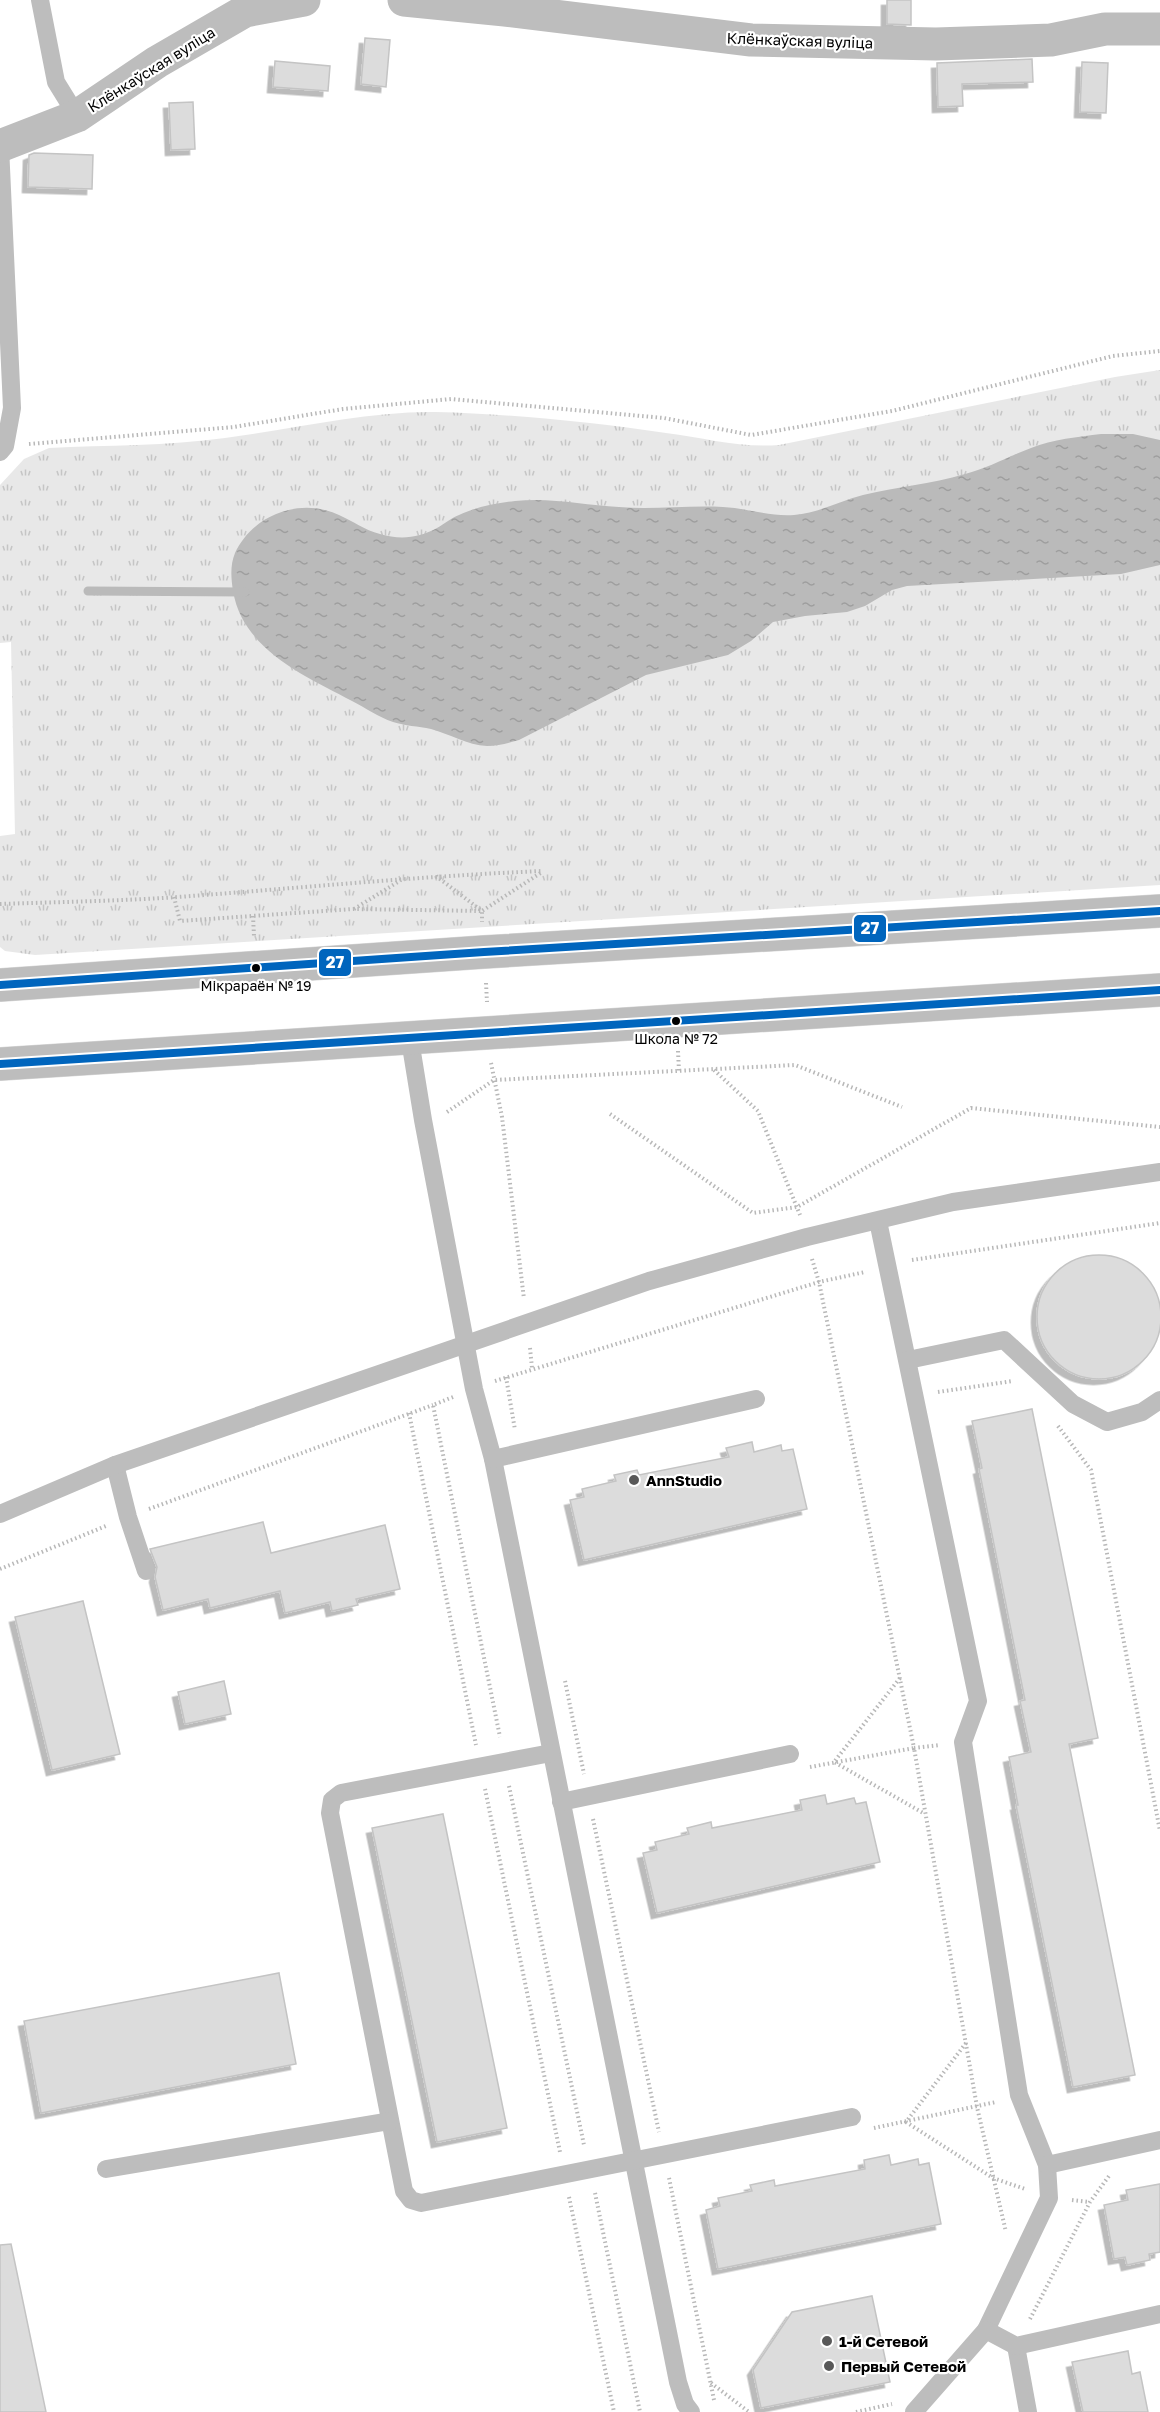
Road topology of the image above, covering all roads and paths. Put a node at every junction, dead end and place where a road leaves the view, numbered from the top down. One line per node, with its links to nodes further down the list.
1 (40, 0): 5 (lane)
2 (304, 0): 5 (main road, Клёнкаўская вуліца)
3 (404, 0): 4 (main road, Клёнкаўская вуліца)
4 (1160, 29)
5 (77, 116): 6 (main road, Клёнкаўская вуліца)
6 (0, 146): 8 (lane)
7 (1160, 351): 8 (path)
8 (3, 449)
9 (436, 876): 10 (path); 15 (path); 15 (path)
10 (402, 879): 11 (path); 13 (path)
11 (174, 897): 12 (path); 13 (path)
12 (0, 904)
13 (353, 909): 15 (path)
14 (1160, 910): 18 (main road)
15 (482, 911): 16 (path)
16 (483, 923)
17 (486, 981): 20 (path)
18 (0, 985)
19 (1160, 990): 21 (main road)
20 (487, 1006)
21 (410, 1040): 23 (main road); 41 (lane)
22 (491, 1063): 25 (path)
23 (0, 1064)
24 (714, 1069): 25 (path); 26 (path); 31 (path)
25 (494, 1080): 28 (path); 39 (path)
26 (902, 1107)
27 (610, 1114): 31 (path)
28 (438, 1119)
29 (1160, 1127): 31 (path)
30 (1160, 1172): 32 (lane)
31 (797, 1207): 33 (path)
32 (878, 1221): 41 (lane); 43 (lane)
33 (802, 1223)
34 (1160, 1223): 36 (path)
35 (810, 1252): 38 (path)
36 (908, 1261)
37 (866, 1271): 38 (path)
38 (819, 1282): 44 (path); 62 (path)
39 (525, 1305)
40 (528, 1337): 44 (path)
41 (466, 1344): 55 (lane); 56 (lane)
42 (926, 1356): 43 (lane); 46 (path); 50 (lane)
43 (908, 1360): 63 (lane)
44 (532, 1368): 45 (path)
45 (506, 1377): 47 (path); 54 (path)
46 (1019, 1380)
47 (488, 1384)
48 (462, 1394): 51 (path)
49 (756, 1399): 54 (lane)
50 (1160, 1400)
51 (433, 1405): 52 (path); 64 (path)
52 (409, 1413): 58 (path); 66 (path)
53 (1056, 1422): 74 (path)
54 (519, 1454): 55 (lane)
55 (493, 1459): 67 (lane)
56 (115, 1465): 57 (lane); 58 (lane)
57 (0, 1514)
58 (128, 1517): 59 (path); 60 (lane)
59 (0, 1569)
60 (146, 1571)
61 (563, 1671): 71 (path)
62 (900, 1678): 65 (path); 73 (path)
63 (963, 1742): 65 (path); 82 (lane)
64 (502, 1746)
65 (914, 1748): 73 (path)
66 (477, 1751)
67 (551, 1754): 72 (lane); 77 (lane)
68 (790, 1754): 71 (lane)
69 (509, 1785): 79 (path)
70 (485, 1788): 85 (path)
71 (589, 1796): 72 (lane); 80 (path)
72 (561, 1802): 81 (lane)
73 (925, 1814): 75 (path)
74 (1160, 1831)
75 (966, 2042): 86 (path); 86 (path)
76 (852, 2117): 80 (lane)
77 (390, 2121): 83 (lane); 85 (lane)
78 (1160, 2140): 82 (lane)
79 (585, 2146)
80 (664, 2155): 81 (lane); 94 (path)
81 (632, 2161): 85 (lane); 98 (lane)
82 (1047, 2164): 88 (lane)
83 (106, 2169)
84 (1112, 2171): 89 (path)
85 (565, 2175): 96 (path)
86 (993, 2178): 88 (path); 90 (path)
87 (594, 2187): 97 (path)
88 (1049, 2198): 89 (path); 90 (lane)
89 (1090, 2202): 93 (path)
90 (1015, 2270): 92 (lane)
91 (1160, 2314): 93 (lane)
92 (986, 2330): 93 (lane); 100 (lane)
93 (1016, 2346): 101 (lane)
94 (710, 2382): 95 (path); 99 (path)
95 (714, 2402)
96 (614, 2412)
97 (640, 2412)
98 (691, 2412)
99 (748, 2412)
100 (914, 2412)
101 (1028, 2412)

